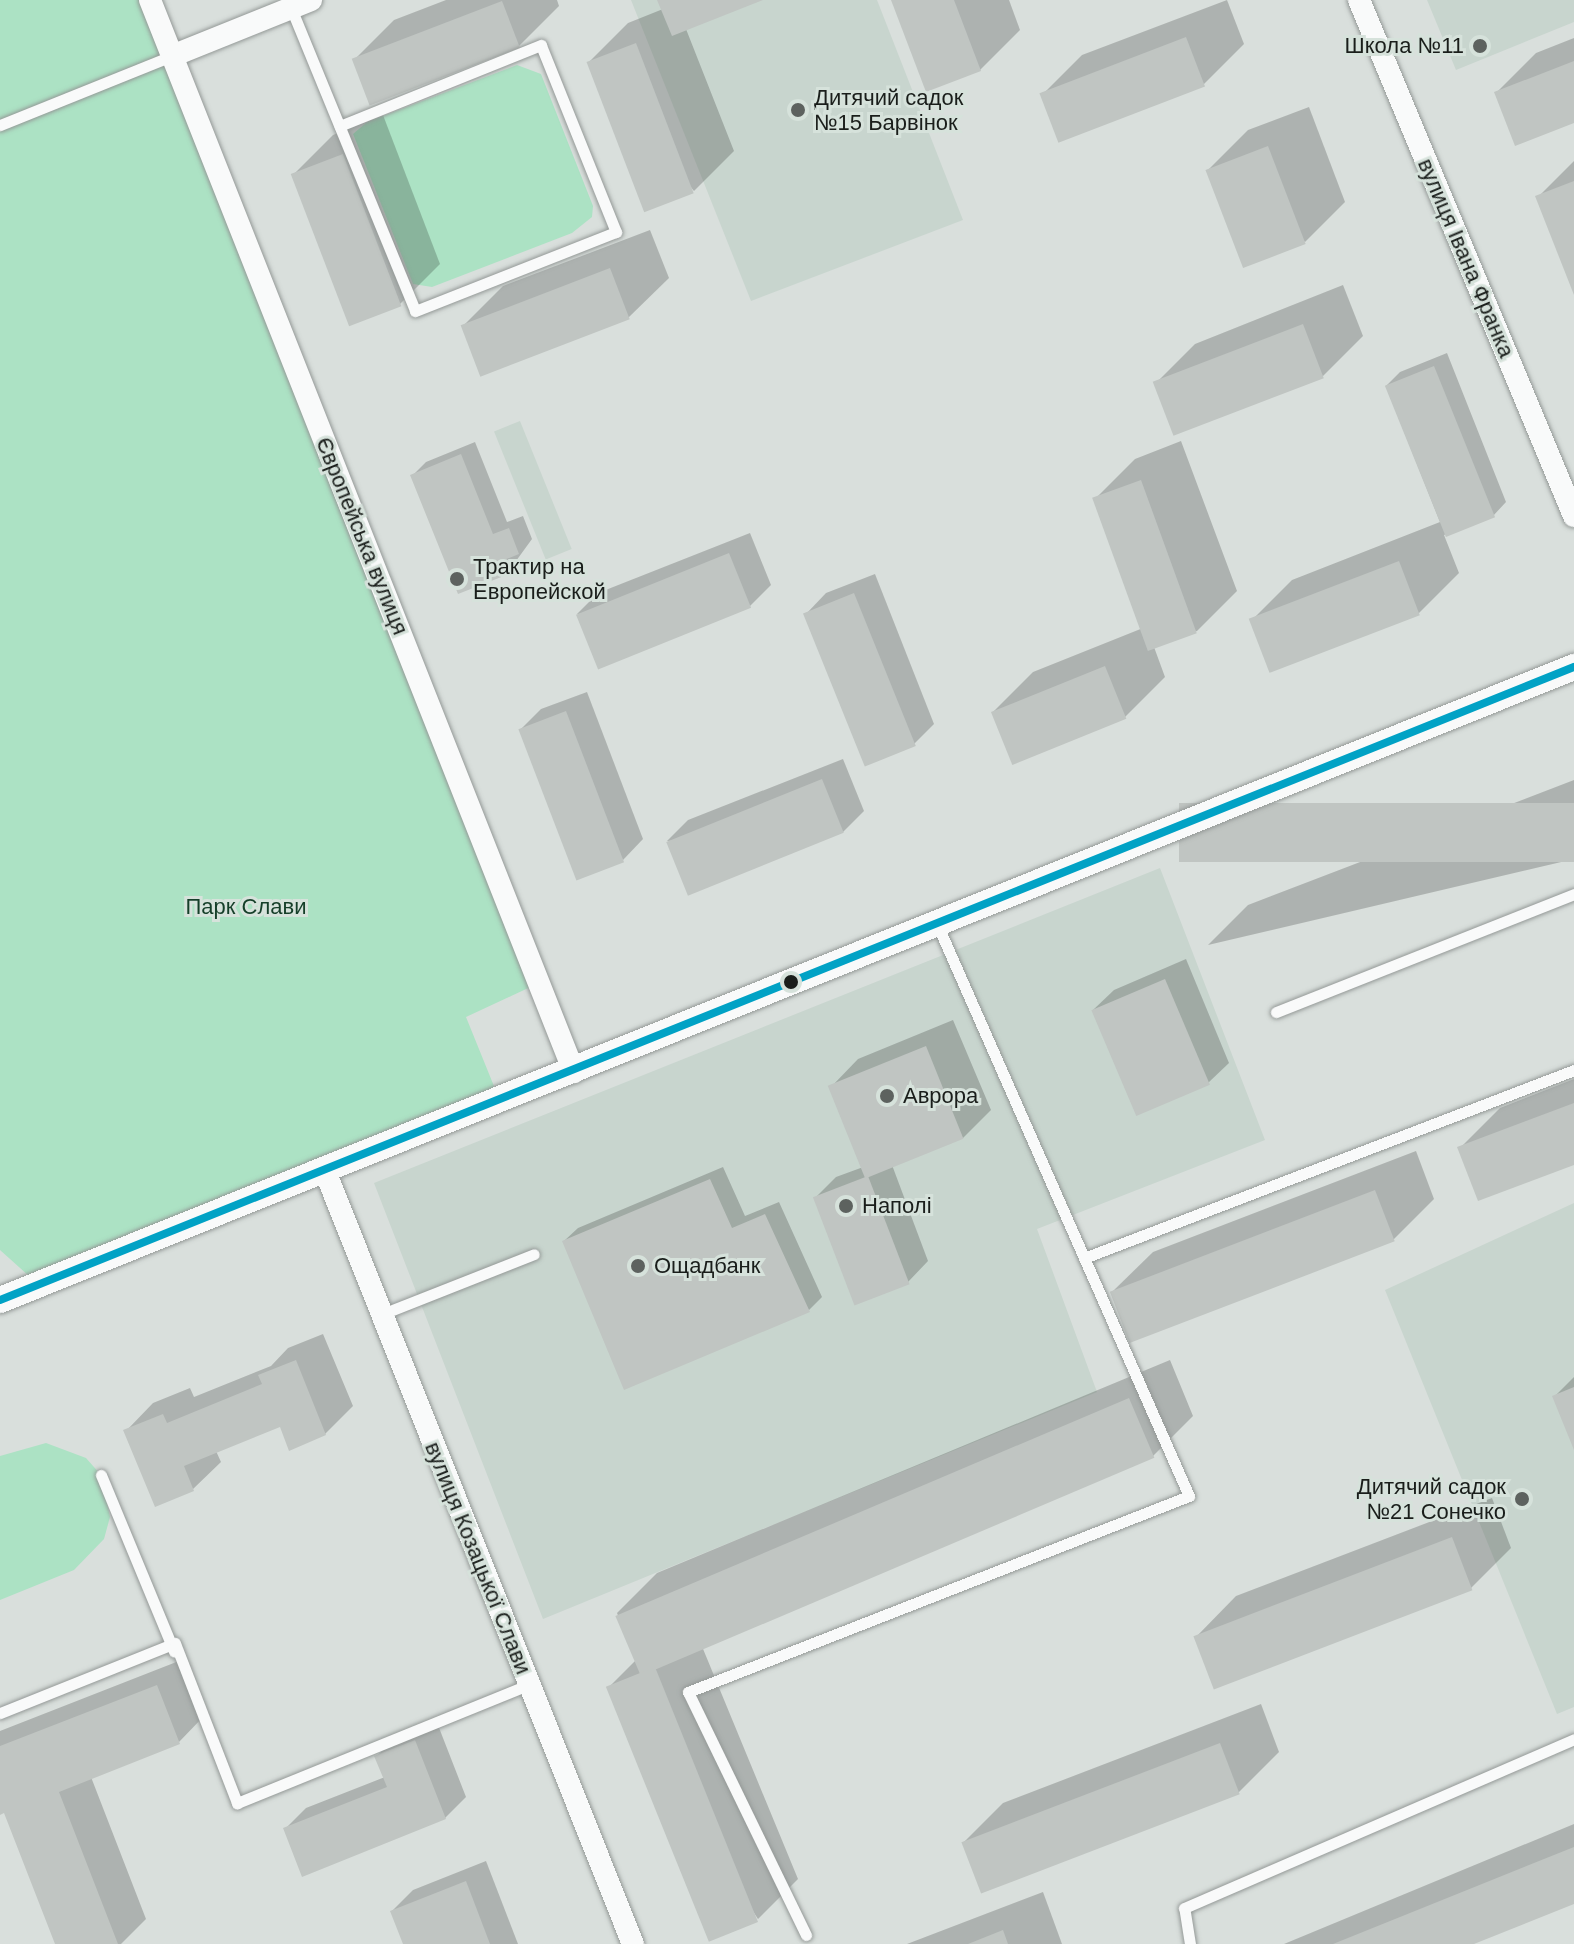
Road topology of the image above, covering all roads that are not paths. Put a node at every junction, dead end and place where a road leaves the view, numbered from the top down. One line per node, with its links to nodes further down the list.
1 (150, 0): 4 (street, Європейська вулиця)
2 (1359, 0): 7 (street, вулиця Івана Франка)
3 (301, 4): 4 (street); 6 (lane)
4 (172, 56): 5 (lane); 13 (street, Європейська вулиця)
5 (0, 125)
6 (340, 126): 6 (lane)
7 (1574, 516)
8 (1574, 667): 10 (street)
9 (1574, 894): 11 (lane)
10 (938, 926): 13 (street); 16 (lane)
11 (1276, 1012)
12 (1574, 1070): 16 (lane)
13 (574, 1072): 14 (street)
14 (325, 1171): 17 (street); 18 (street, вулиця Козацької Слави)
15 (534, 1254): 18 (lane)
16 (1084, 1258): 24 (lane)
17 (0, 1300)
18 (382, 1314): 20 (street, вулиця Козацької Слави)
19 (101, 1475): 23 (lane)
20 (528, 1685): 23 (lane); 25 (street, вулиця Козацької Слави)
21 (0, 1713): 23 (lane)
22 (1574, 1739): 26 (lane)
23 (237, 1803)
24 (806, 1935)
25 (633, 1944)
26 (1190, 1944)

